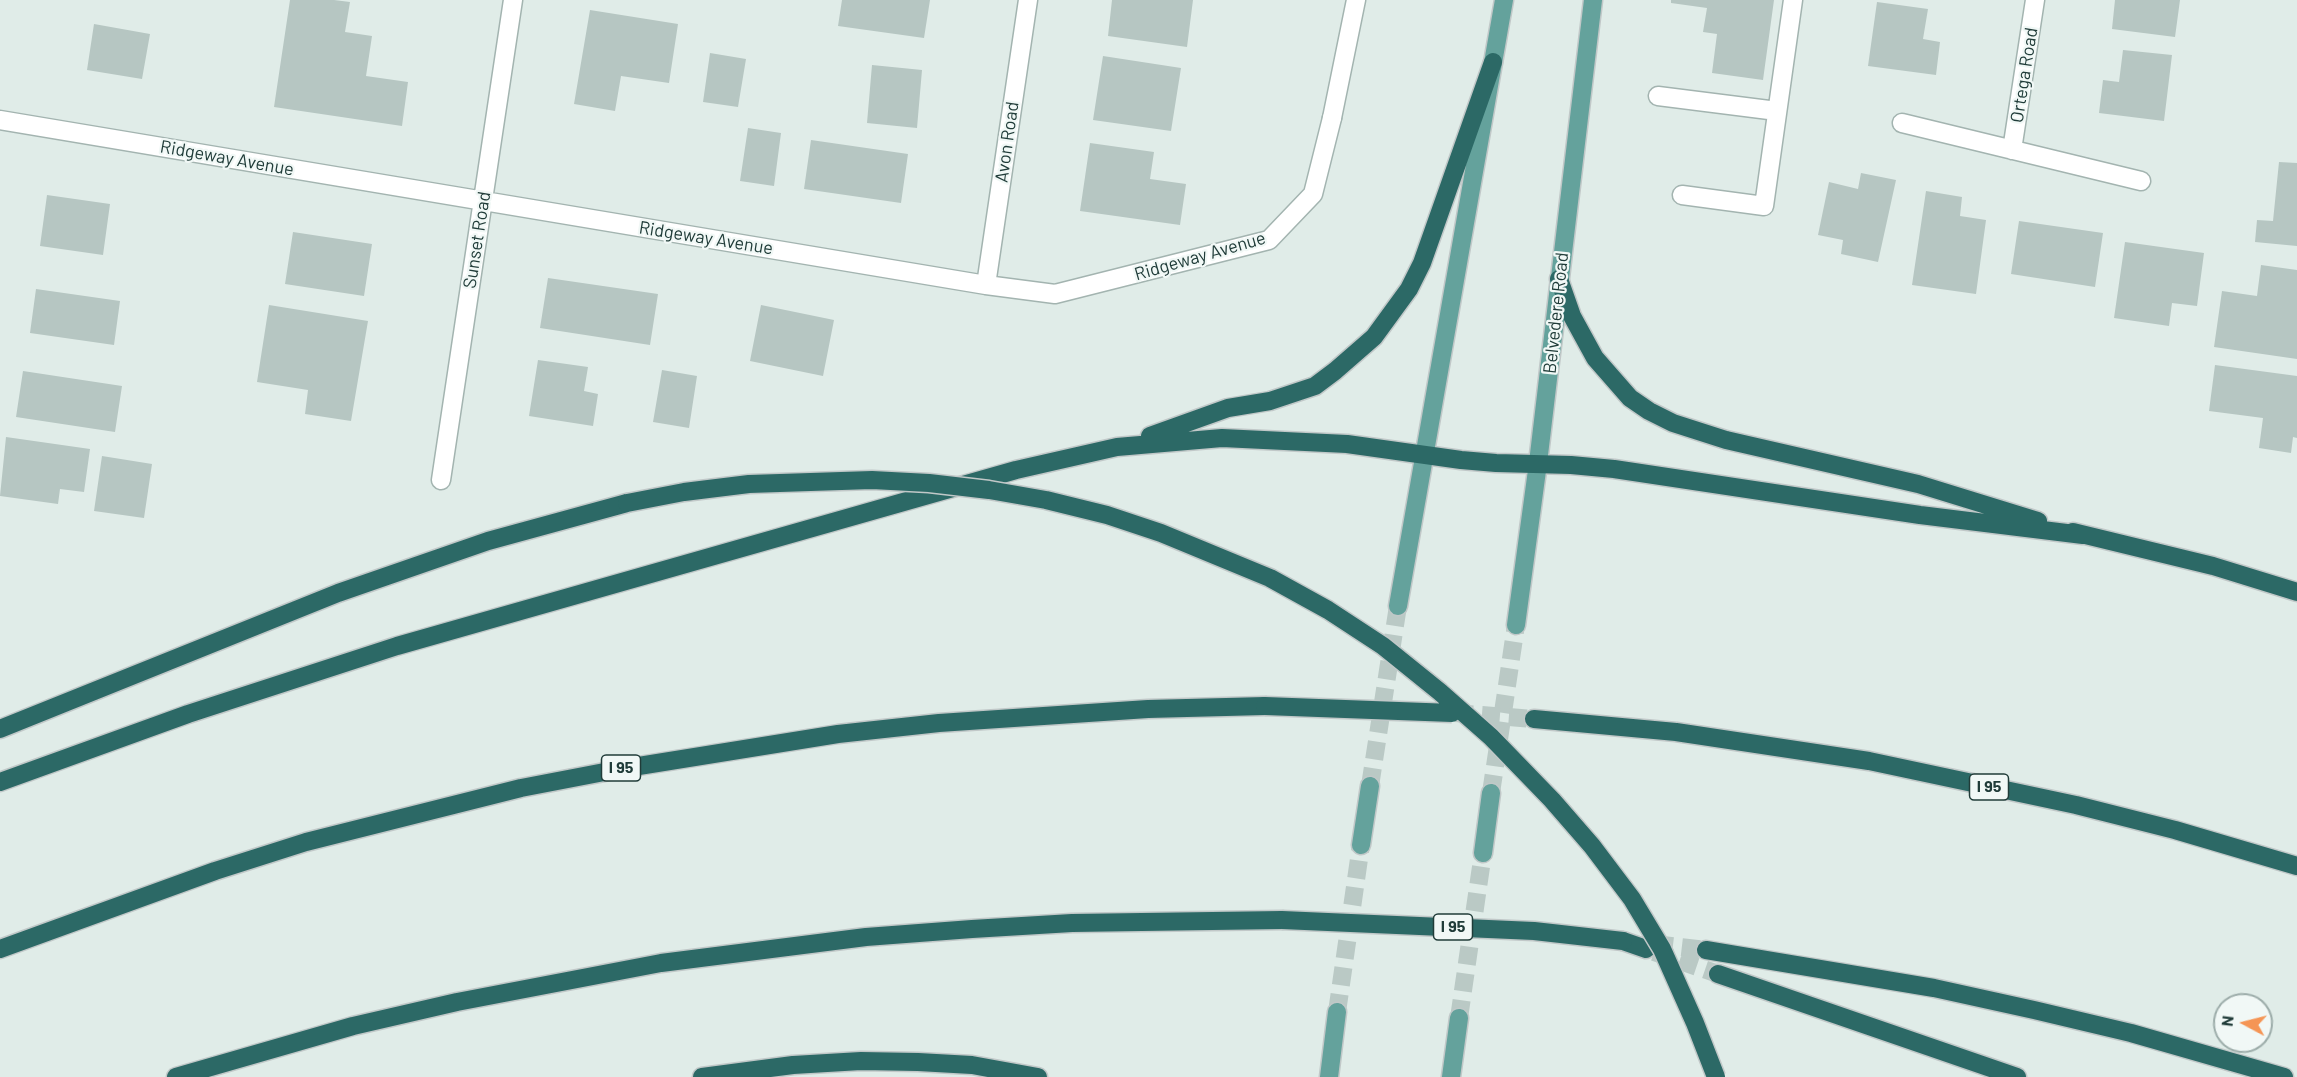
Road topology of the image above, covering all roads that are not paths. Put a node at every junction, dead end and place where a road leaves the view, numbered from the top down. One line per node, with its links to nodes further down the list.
1 (513, 0): 16 (street, Sunset Road)
2 (1028, 0): 18 (street, Avon Road)
3 (1356, 0): 18 (street, Ridgeway Avenue)
4 (1504, 0): 8 (main road)
5 (1593, 0): 17 (main road, Belvedere Road)
6 (1793, 0): 10 (street)
7 (2035, 0): 13 (street, Ortega Road)
8 (1493, 62): 19 (highway); 20 (main road)
9 (1658, 96): 10 (street)
10 (1777, 111): 15 (street)
11 (0, 120): 16 (street, Ridgeway Avenue)
12 (1902, 123): 13 (street)
13 (2012, 150): 14 (street)
14 (2141, 181)
15 (1682, 195)
16 (483, 201): 18 (street, Ridgeway Avenue); 22 (street, Sunset Road)
17 (1559, 279): 21 (main road, Belvedere Road); 23 (highway)
18 (986, 285)
19 (1117, 447): 20 (highway); 30 (highway)
20 (1426, 456): 21 (highway); 25 (main road)
21 (1538, 463): 23 (highway); 26 (main road, Belvedere Road)
22 (441, 480)
23 (2083, 535): 24 (highway)
24 (2297, 592)
25 (1398, 606)
26 (1516, 625)
27 (1452, 713): 37 (highway, I 95, bridge)
28 (1534, 719): 35 (highway, I 95)
29 (0, 729): 47 (highway, bridge)
30 (0, 782)
31 (1370, 786): 33 (main road)
32 (1491, 793): 34 (main road)
33 (1361, 845)
34 (1483, 853)
35 (2297, 866)
36 (1637, 944): 43 (highway, I 95, bridge)
37 (0, 949)
38 (1706, 950): 49 (highway)
39 (1718, 974): 48 (highway)
40 (1337, 1012): 45 (main road)
41 (1459, 1018): 46 (main road)
42 (1035, 1076): 44 (highway)
43 (176, 1077)
44 (702, 1077)
45 (1329, 1077)
46 (1451, 1077)
47 (1716, 1077)
48 (2017, 1077)
49 (2284, 1077)

